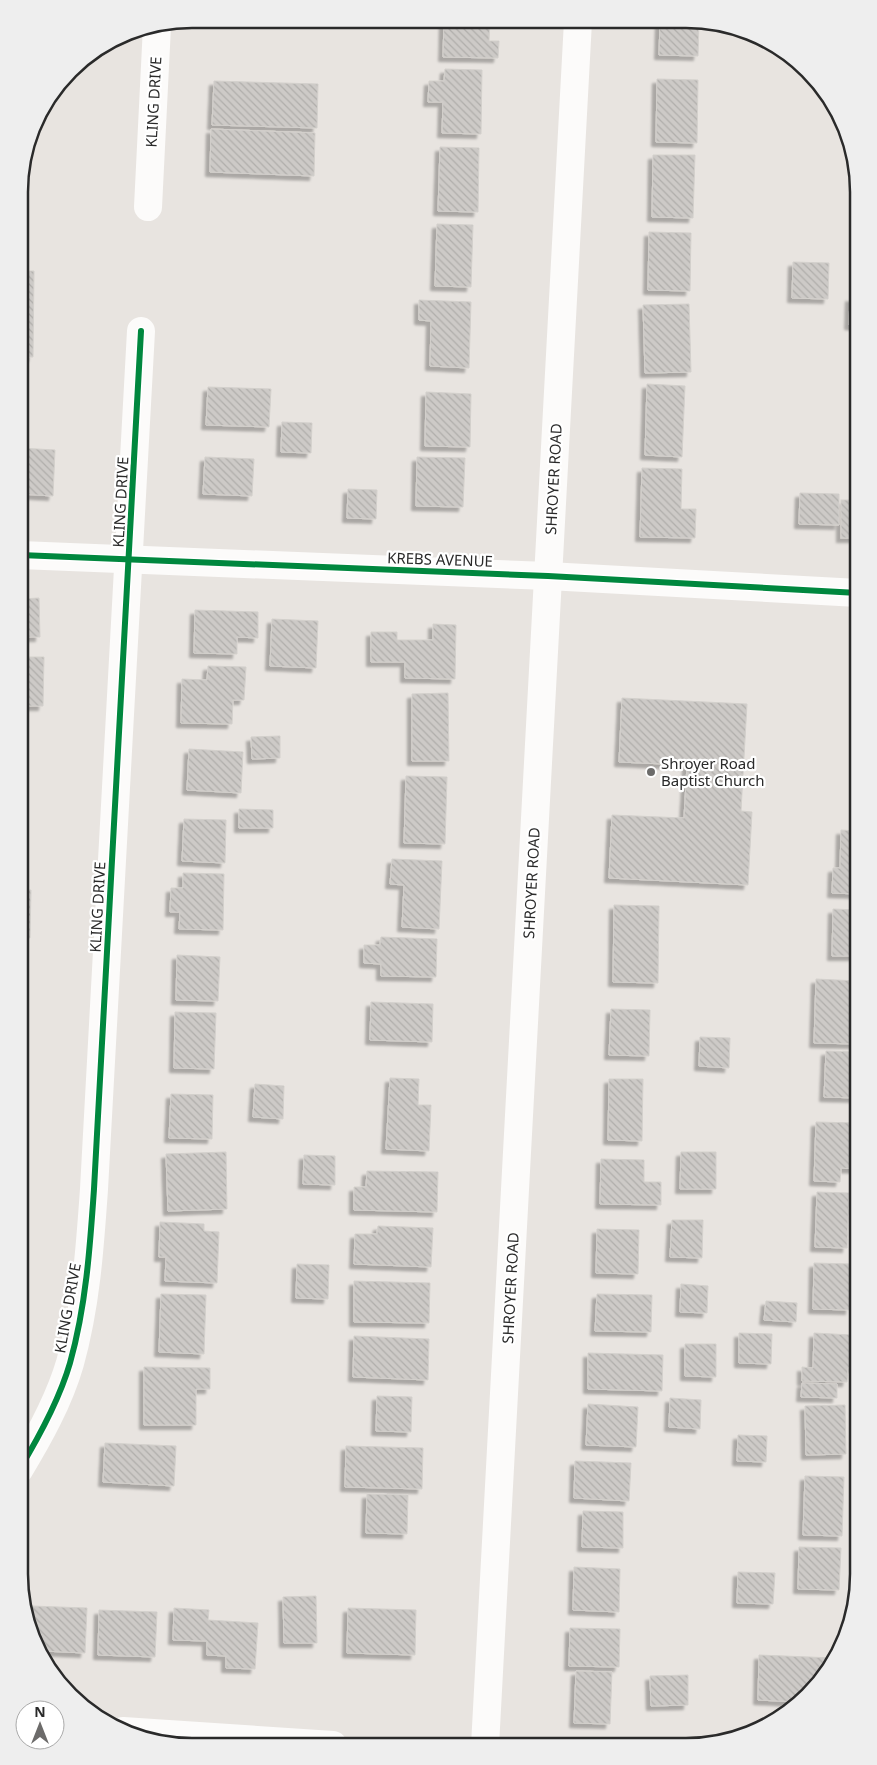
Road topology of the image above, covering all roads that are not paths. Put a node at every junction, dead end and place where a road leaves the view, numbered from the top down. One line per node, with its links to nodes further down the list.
1 (578, 28): 7 (street, SHROYER ROAD)
2 (157, 32): 3 (street, KLING DRIVE)
3 (148, 207)
4 (141, 331): 6 (street, KLING DRIVE)
5 (28, 555): 6 (street, KREBS AVENUE)
6 (129, 559): 7 (street, KREBS AVENUE); 9 (street, KLING DRIVE)
7 (548, 576): 8 (street, KREBS AVENUE); 12 (street, SHROYER ROAD)
8 (850, 593)
9 (28, 1453)
10 (155, 1733): 11 (street)
11 (228, 1738)
12 (485, 1738)

